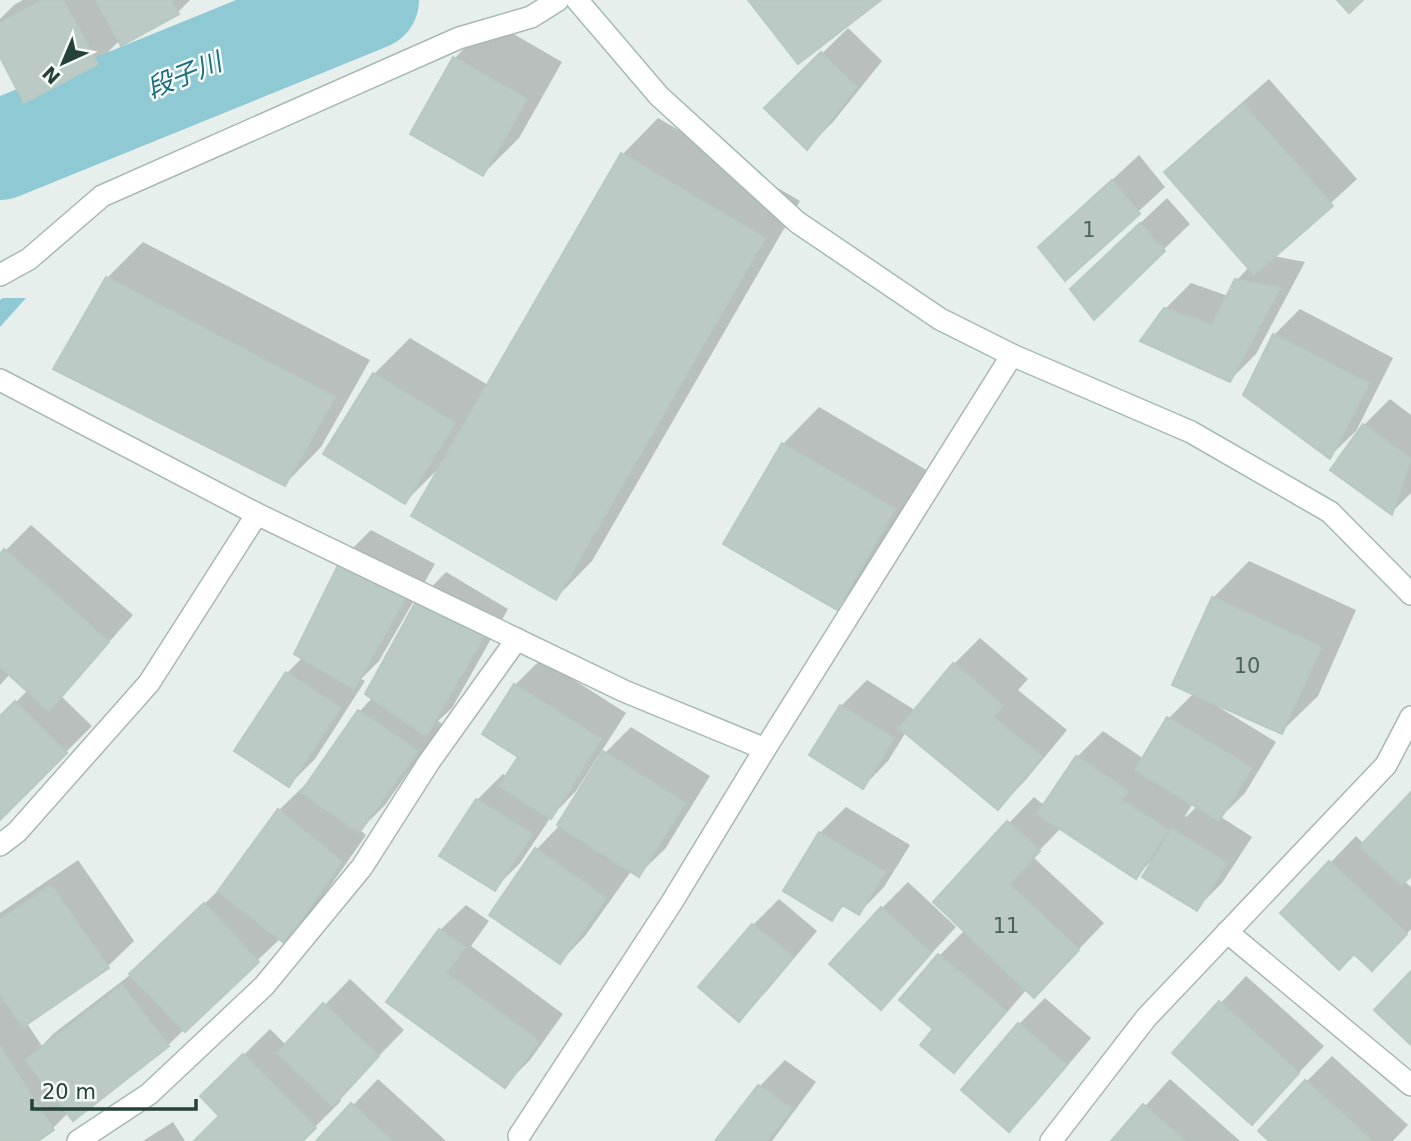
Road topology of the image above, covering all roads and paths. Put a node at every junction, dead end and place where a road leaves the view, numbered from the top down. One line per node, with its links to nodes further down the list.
1 (558, 0): 3 (street)
2 (577, 0): 4 (street)
3 (0, 275)
4 (1012, 355): 7 (street); 10 (street)
5 (0, 380): 6 (street)
6 (257, 514): 8 (street); 11 (street)
7 (1411, 594)
8 (517, 639): 10 (street); 15 (street)
9 (1411, 717): 12 (street)
10 (765, 749): 14 (street)
11 (0, 845)
12 (1227, 932): 13 (street); 16 (street)
13 (1411, 1085)
14 (519, 1136)
15 (78, 1141)
16 (1051, 1141)

